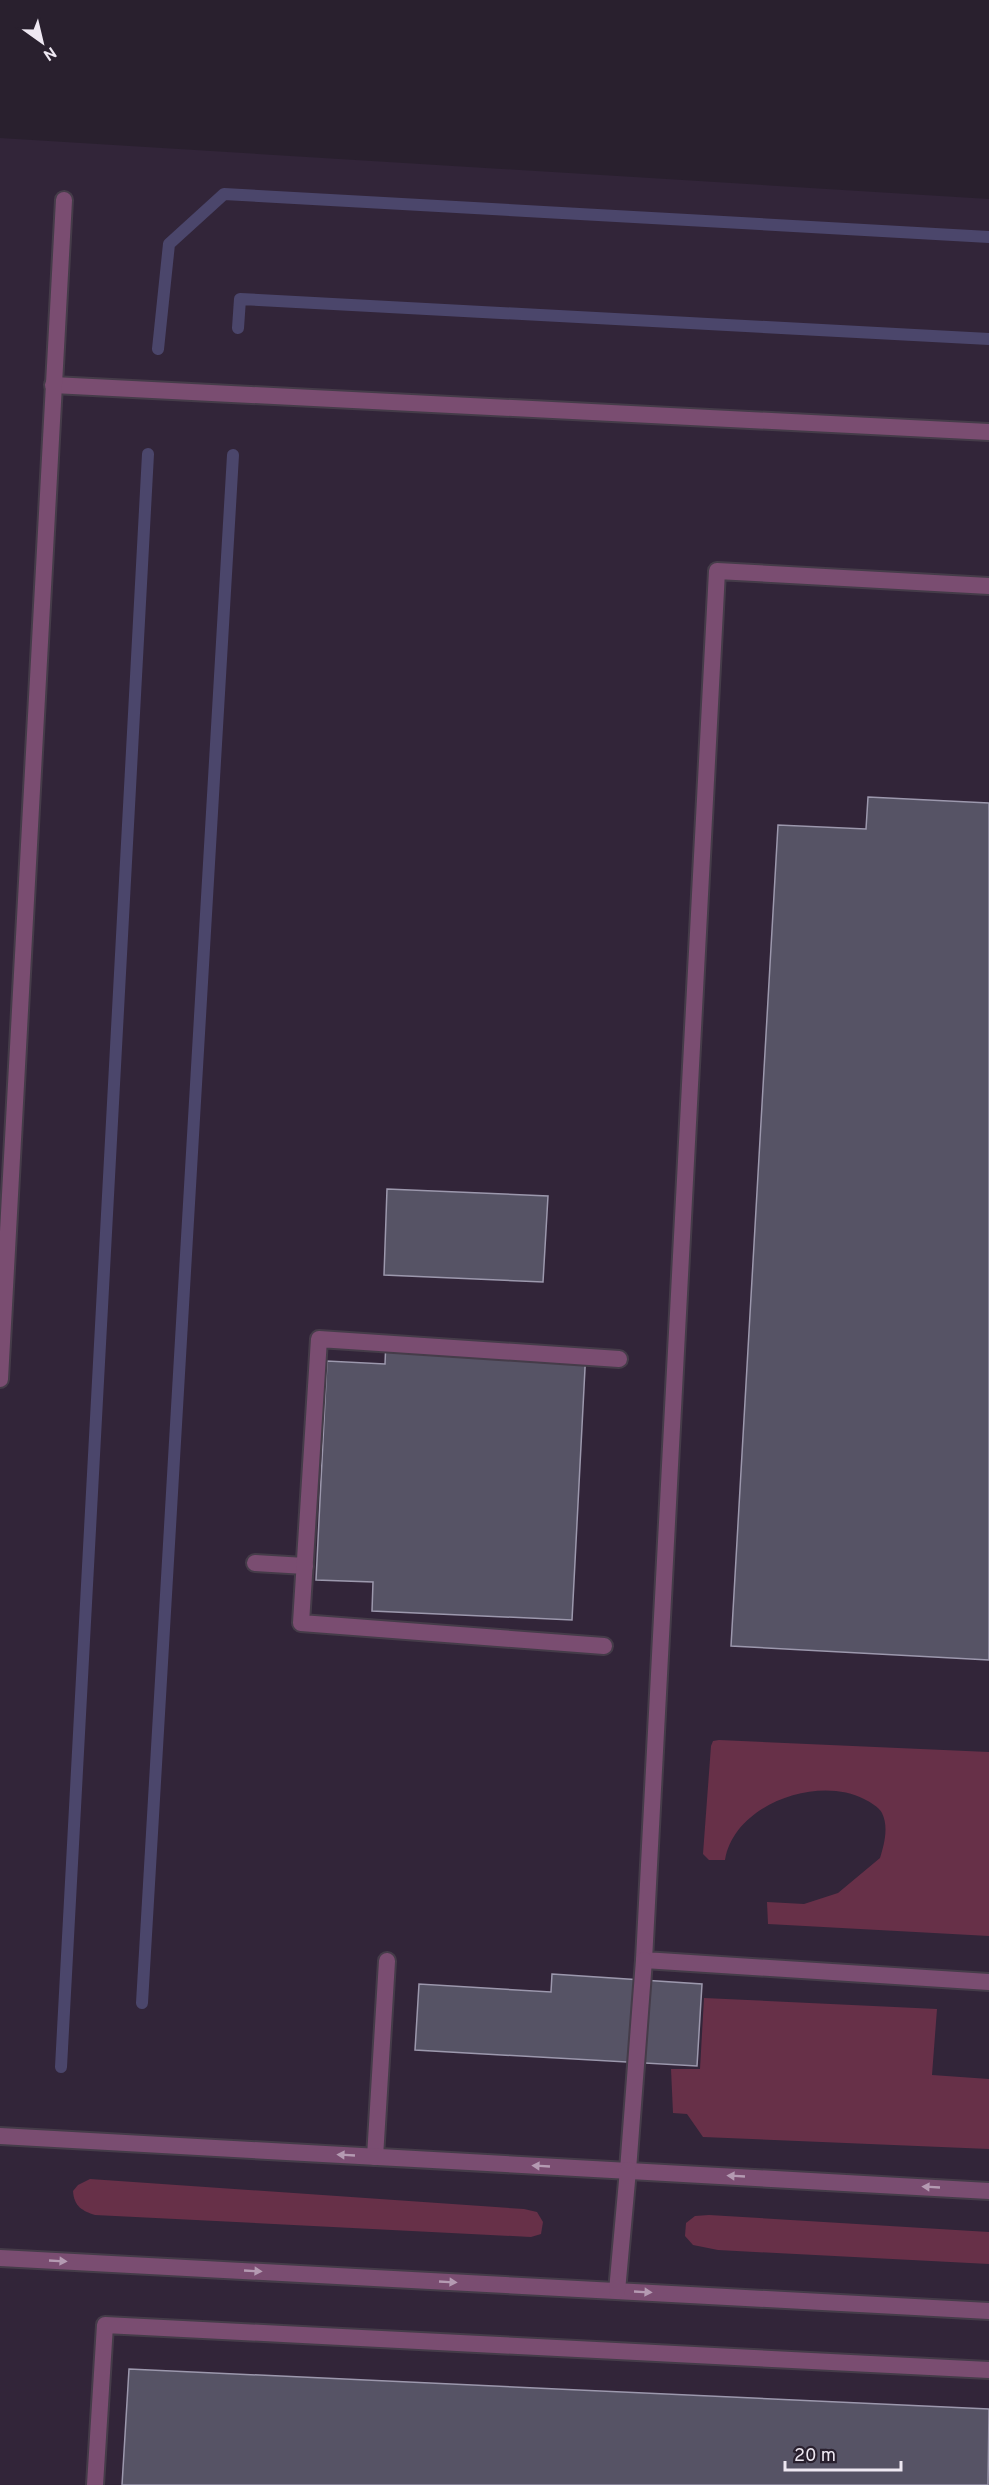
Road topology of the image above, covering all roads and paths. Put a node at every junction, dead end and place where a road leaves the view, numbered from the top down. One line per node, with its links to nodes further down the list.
1 (64, 200): 2 (street)
2 (53, 386): 3 (street); 6 (street)
3 (989, 432)
4 (989, 586): 10 (street)
5 (619, 1359): 8 (street)
6 (0, 1378)
7 (255, 1563): 8 (street)
8 (305, 1566): 9 (street)
9 (604, 1646)
10 (644, 1960): 12 (street); 15 (street)
11 (387, 1961): 14 (street)
12 (989, 1982)
13 (0, 2136): 14 (street, one-way to 13)
14 (375, 2157): 15 (street, one-way to 14)
15 (628, 2170): 16 (street, one-way to 15); 18 (street)
16 (989, 2190)
17 (0, 2258): 18 (street, one-way to 18)
18 (617, 2291): 19 (street, one-way to 19)
19 (989, 2311)
20 (989, 2370): 21 (street)
21 (95, 2485)

